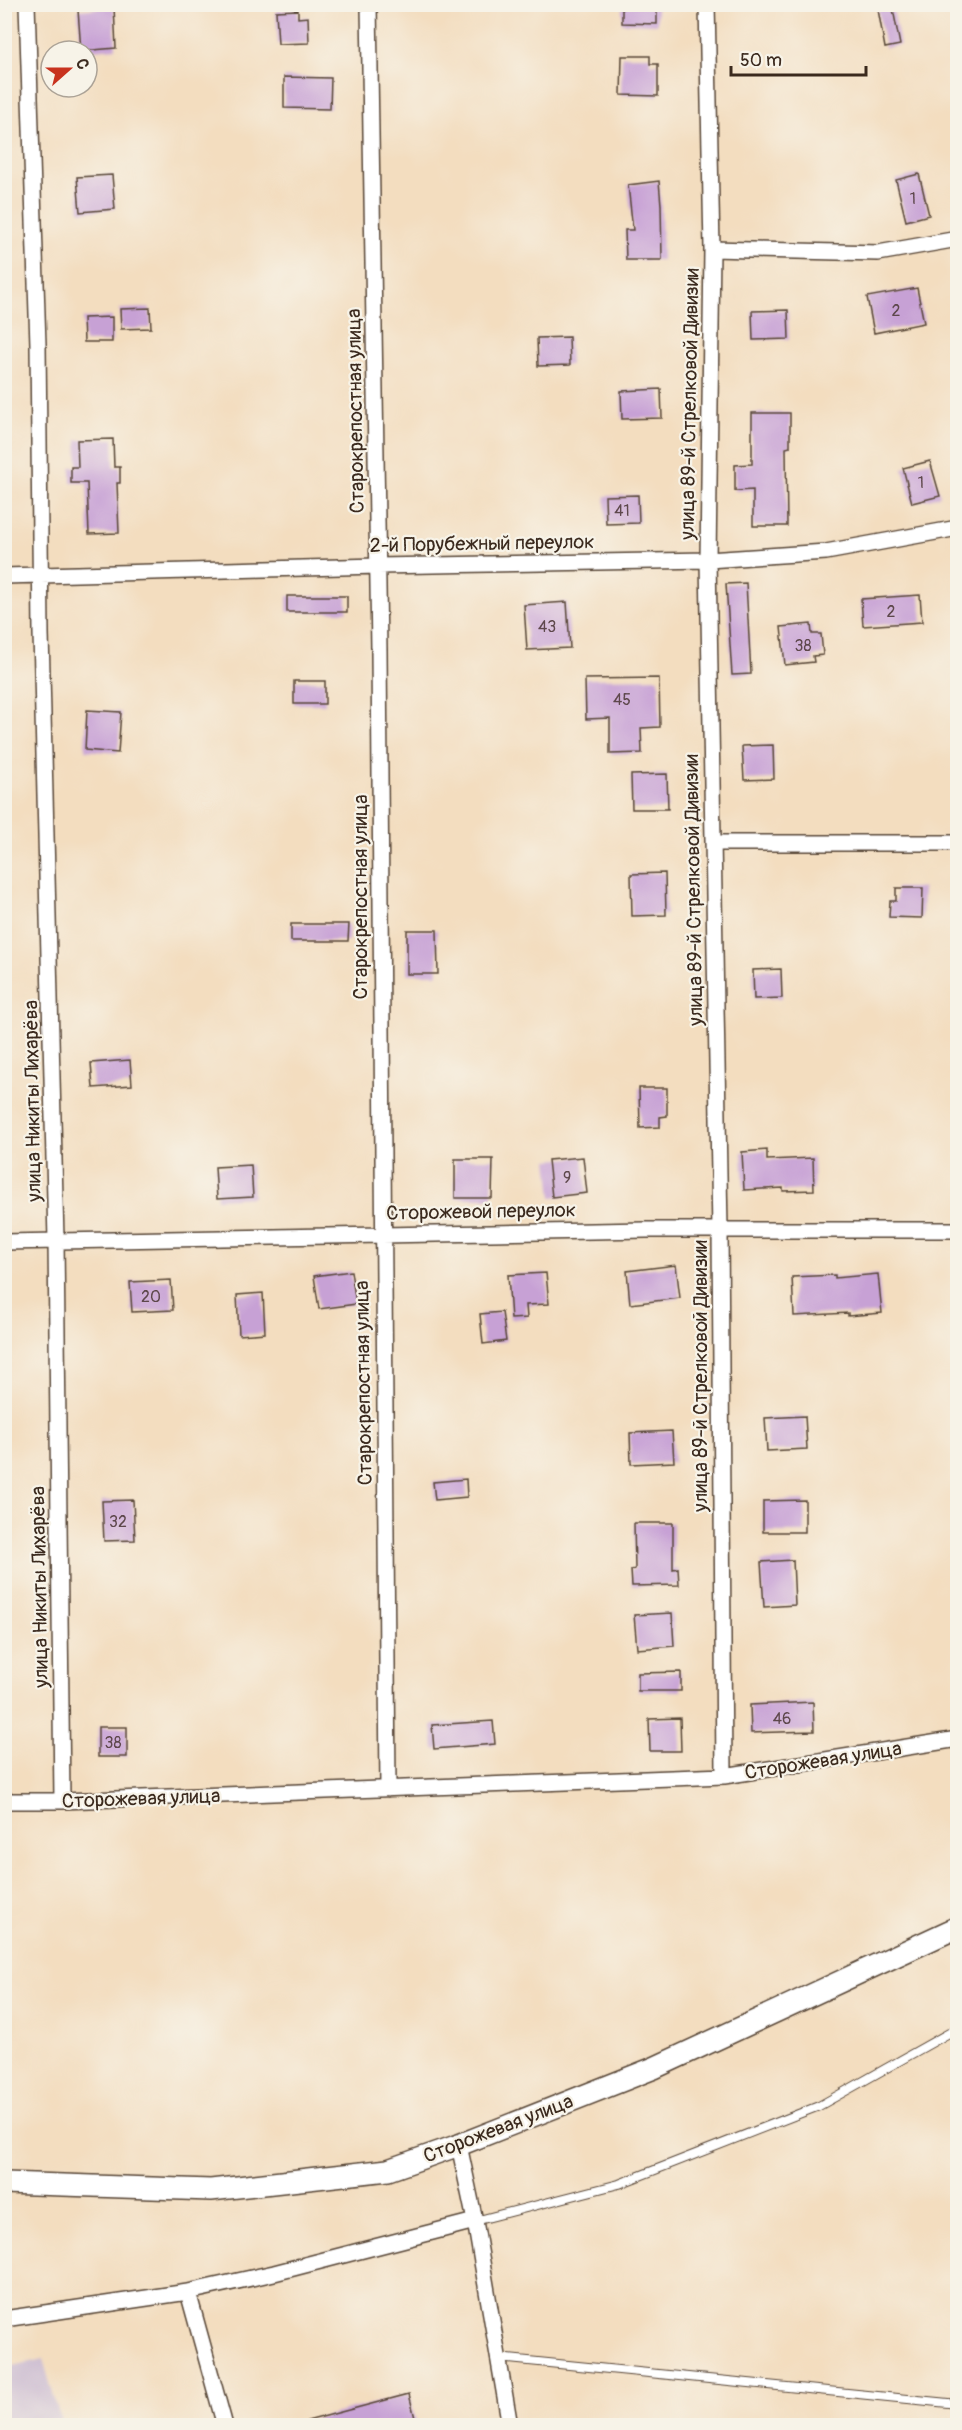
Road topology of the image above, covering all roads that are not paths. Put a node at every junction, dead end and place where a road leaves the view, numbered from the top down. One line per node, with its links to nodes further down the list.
1 (27, 4): 9 (street, улица Никиты Лихарёва)
2 (369, 4): 8 (street, Старокрепостная улица)
3 (707, 4): 5 (street, улица 89-й Стрелковой Дивизии)
4 (957, 239): 5 (street)
5 (712, 249): 7 (street, улица 89-й Стрелковой Дивизии)
6 (957, 528): 7 (street, 2-й Порубежный переулок)
7 (708, 561): 8 (street, 2-й Порубежный переулок); 11 (street, улица 89-й Стрелковой Дивизии)
8 (378, 566): 9 (street, 2-й Порубежный переулок); 15 (street, Старокрепостная улица)
9 (41, 575): 10 (street, 2-й Порубежный переулок); 16 (street, улица Никиты Лихарёва)
10 (4, 576)
11 (713, 843): 12 (street); 13 (street, улица 89-й Стрелковой Дивизии)
12 (957, 843)
13 (720, 1230): 14 (street, Сторожевой переулок); 15 (street, Сторожевой переулок); 19 (street, улица 89-й Стрелковой Дивизии)
14 (957, 1230)
15 (383, 1234): 16 (street, Сторожевой переулок); 20 (street, Старокрепостная улица)
16 (56, 1240): 17 (street, Сторожевой переулок); 22 (street, улица Никиты Лихарёва)
17 (4, 1242)
18 (957, 1739): 19 (street, Сторожевая улица)
19 (724, 1776): 20 (street, Сторожевая улица)
20 (388, 1789): 22 (street, Сторожевая улица)
21 (4, 1801): 22 (street, Сторожевая улица)
22 (62, 1801)
23 (957, 1927): 25 (main road, Сторожевая улица)
24 (957, 2028): 27 (lane)
25 (459, 2145): 26 (main road, Сторожевая улица); 27 (street)
26 (4, 2183)
27 (475, 2221): 28 (street); 30 (street)
28 (188, 2292): 29 (street); 32 (street)
29 (4, 2319)
30 (498, 2358): 31 (lane); 33 (street)
31 (957, 2404)
32 (225, 2426)
33 (510, 2426)

